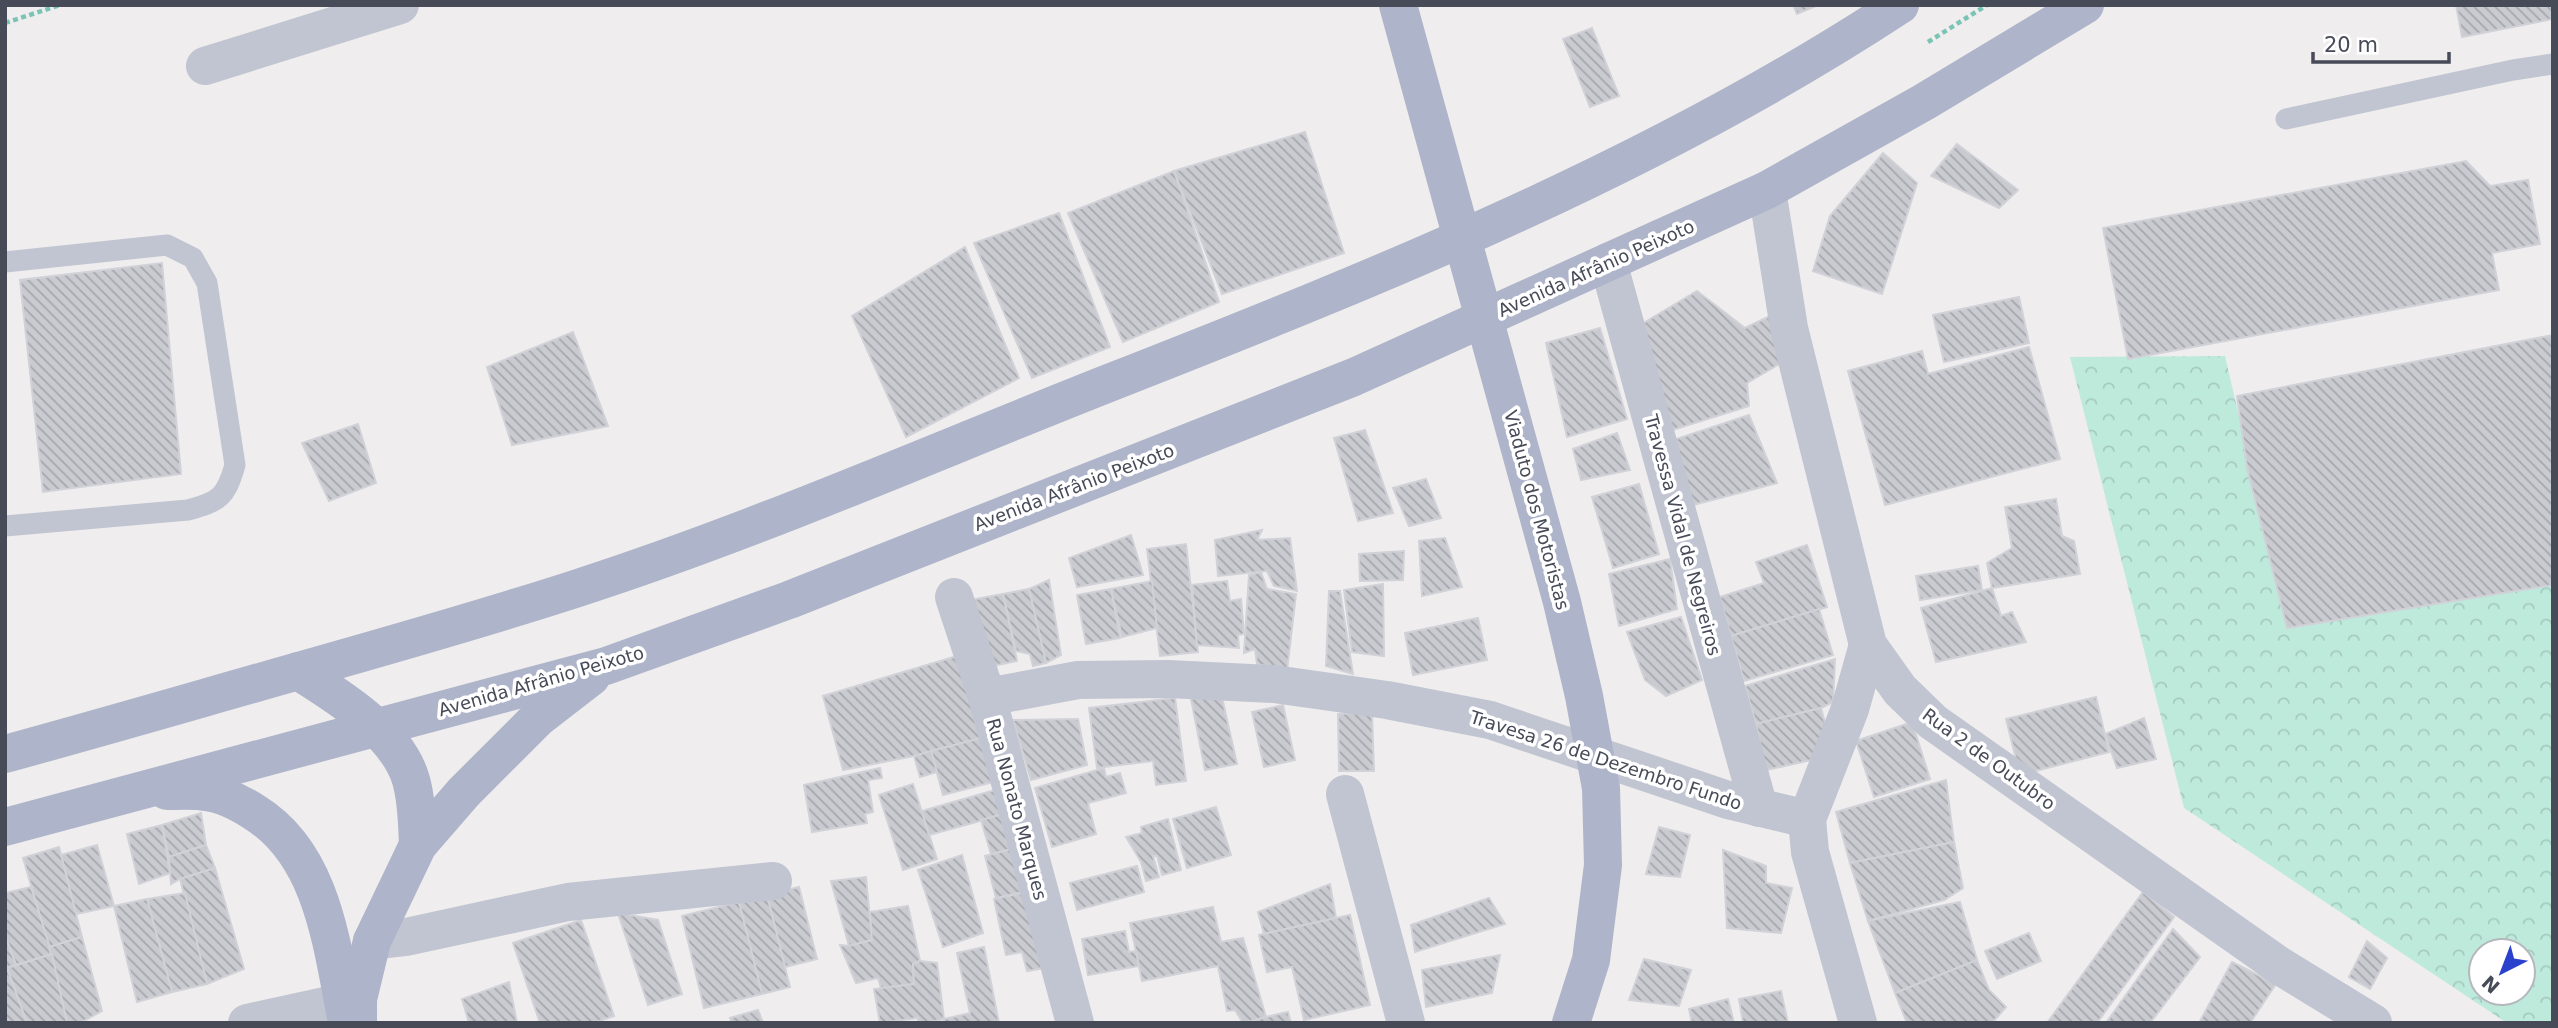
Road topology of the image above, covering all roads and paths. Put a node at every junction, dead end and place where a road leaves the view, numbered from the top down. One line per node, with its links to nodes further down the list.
1 (60, 5): 6 (path)
2 (400, 5): 8 (street)
3 (1398, 5): 33 (main road, Viaduto dos Motoristas, bridge)
4 (1900, 5): 17 (main road)
5 (2085, 5): 10 (main road, Avenida Afrânio Peixoto)
6 (5, 23)
7 (2553, 64): 9 (lane)
8 (205, 65)
9 (2286, 119)
10 (1767, 190): 12 (main road, Avenida Afrânio Peixoto); 15 (street, Rua 2 de Outubro)
11 (5, 262): 13 (lane)
12 (1608, 262): 16 (main road, Avenida Afrânio Peixoto); 23 (street, Travessa Vidal de Negreiros)
13 (5, 526)
14 (954, 597): 18 (street, Rua Nonato Marques)
15 (1868, 645): 24 (street); 35 (street, Rua 2 de Outubro)
16 (606, 666): 19 (main road, Avenida Afrânio Peixoto); 26 (main road)
17 (298, 671): 19 (main road); 20 (main road)
18 (987, 697): 23 (street, Travesa 26 de Dezembro Fundo); 31 (street, Rua Nonato Marques)
19 (375, 728): 21 (main road, Avenida Afrânio Peixoto); 26 (main road)
20 (5, 754)
21 (134, 791): 25 (main road, Avenida Afrânio Peixoto); 29 (main road)
22 (1345, 794): 32 (street)
23 (1759, 808): 24 (street, Travesa 26 de Dezembro Fundo)
24 (1807, 819): 34 (street)
25 (5, 827)
26 (418, 845): 28 (main road)
27 (773, 881): 28 (street)
28 (372, 941): 29 (main road)
29 (349, 1016): 30 (street)
30 (247, 1023)
31 (1075, 1023)
32 (1406, 1023)
33 (1572, 1023)
34 (1858, 1023)
35 (2373, 1023)

